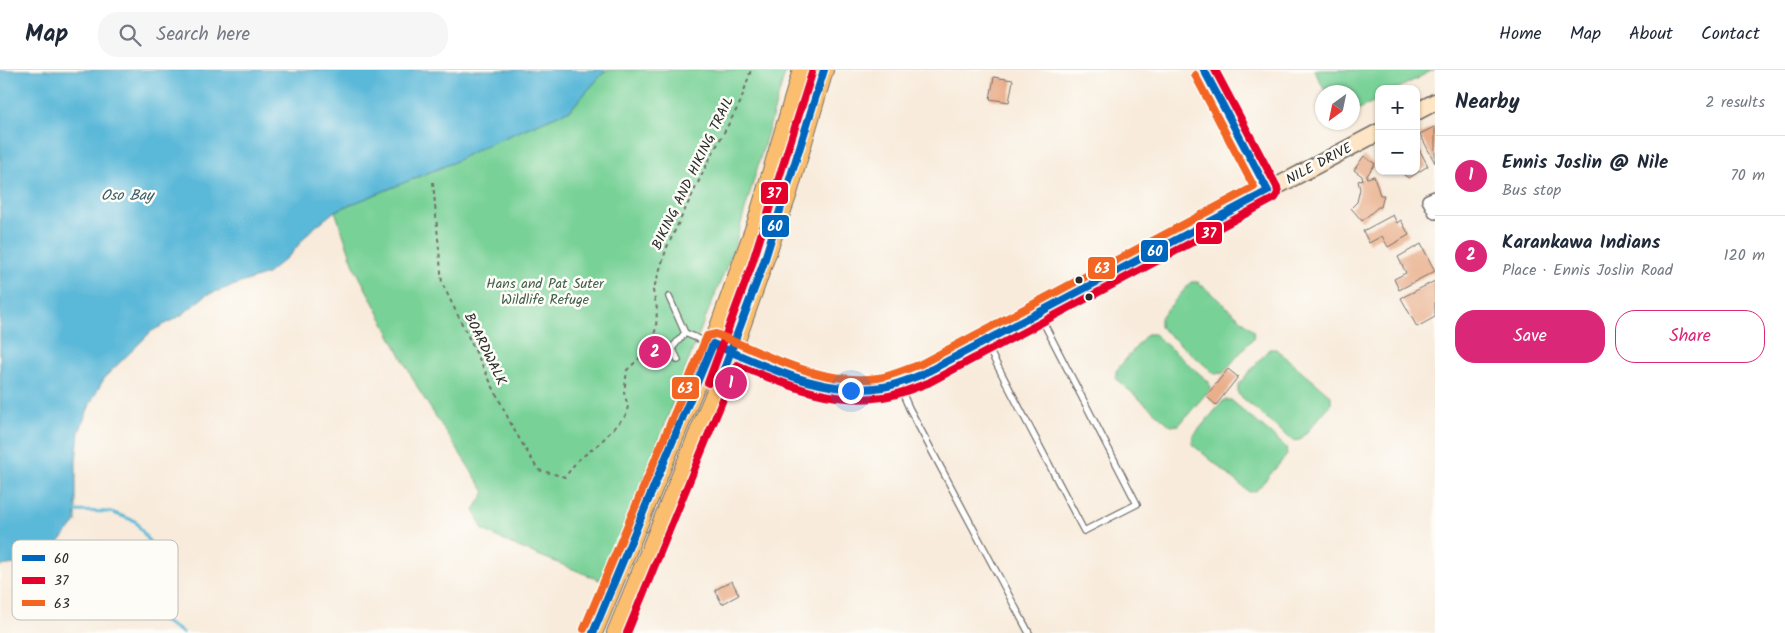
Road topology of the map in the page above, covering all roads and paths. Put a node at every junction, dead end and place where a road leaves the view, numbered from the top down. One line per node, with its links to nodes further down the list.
1 (750, 70): 20 (path, BIKING AND HIKING TRAIL)
2 (802, 70): 16 (main road)
3 (824, 70): 17 (main road)
4 (1204, 70): 9 (main road)
5 (1435, 102): 6 (main road)
6 (1420, 110)
7 (1375, 134): 9 (main road, NILE DRIVE)
8 (433, 182): 20 (path, BOARDWALK)
9 (1268, 191): 13 (main road, NILE DRIVE)
10 (1435, 197): 11 (street)
11 (1435, 213)
12 (669, 297): 14 (lane)
13 (1038, 312): 15 (main road, NILE DRIVE); 15 (lane)
14 (685, 333): 16 (lane); 18 (lane)
15 (985, 341): 19 (main road, NILE DRIVE)
16 (713, 344): 17 (main road, NILE DRIVE); 21 (main road)
17 (732, 352): 19 (main road, NILE DRIVE); 22 (main road)
18 (678, 360)
19 (898, 383): 23 (lane)
20 (577, 461)
21 (593, 633)
22 (616, 633)
23 (1029, 633)

